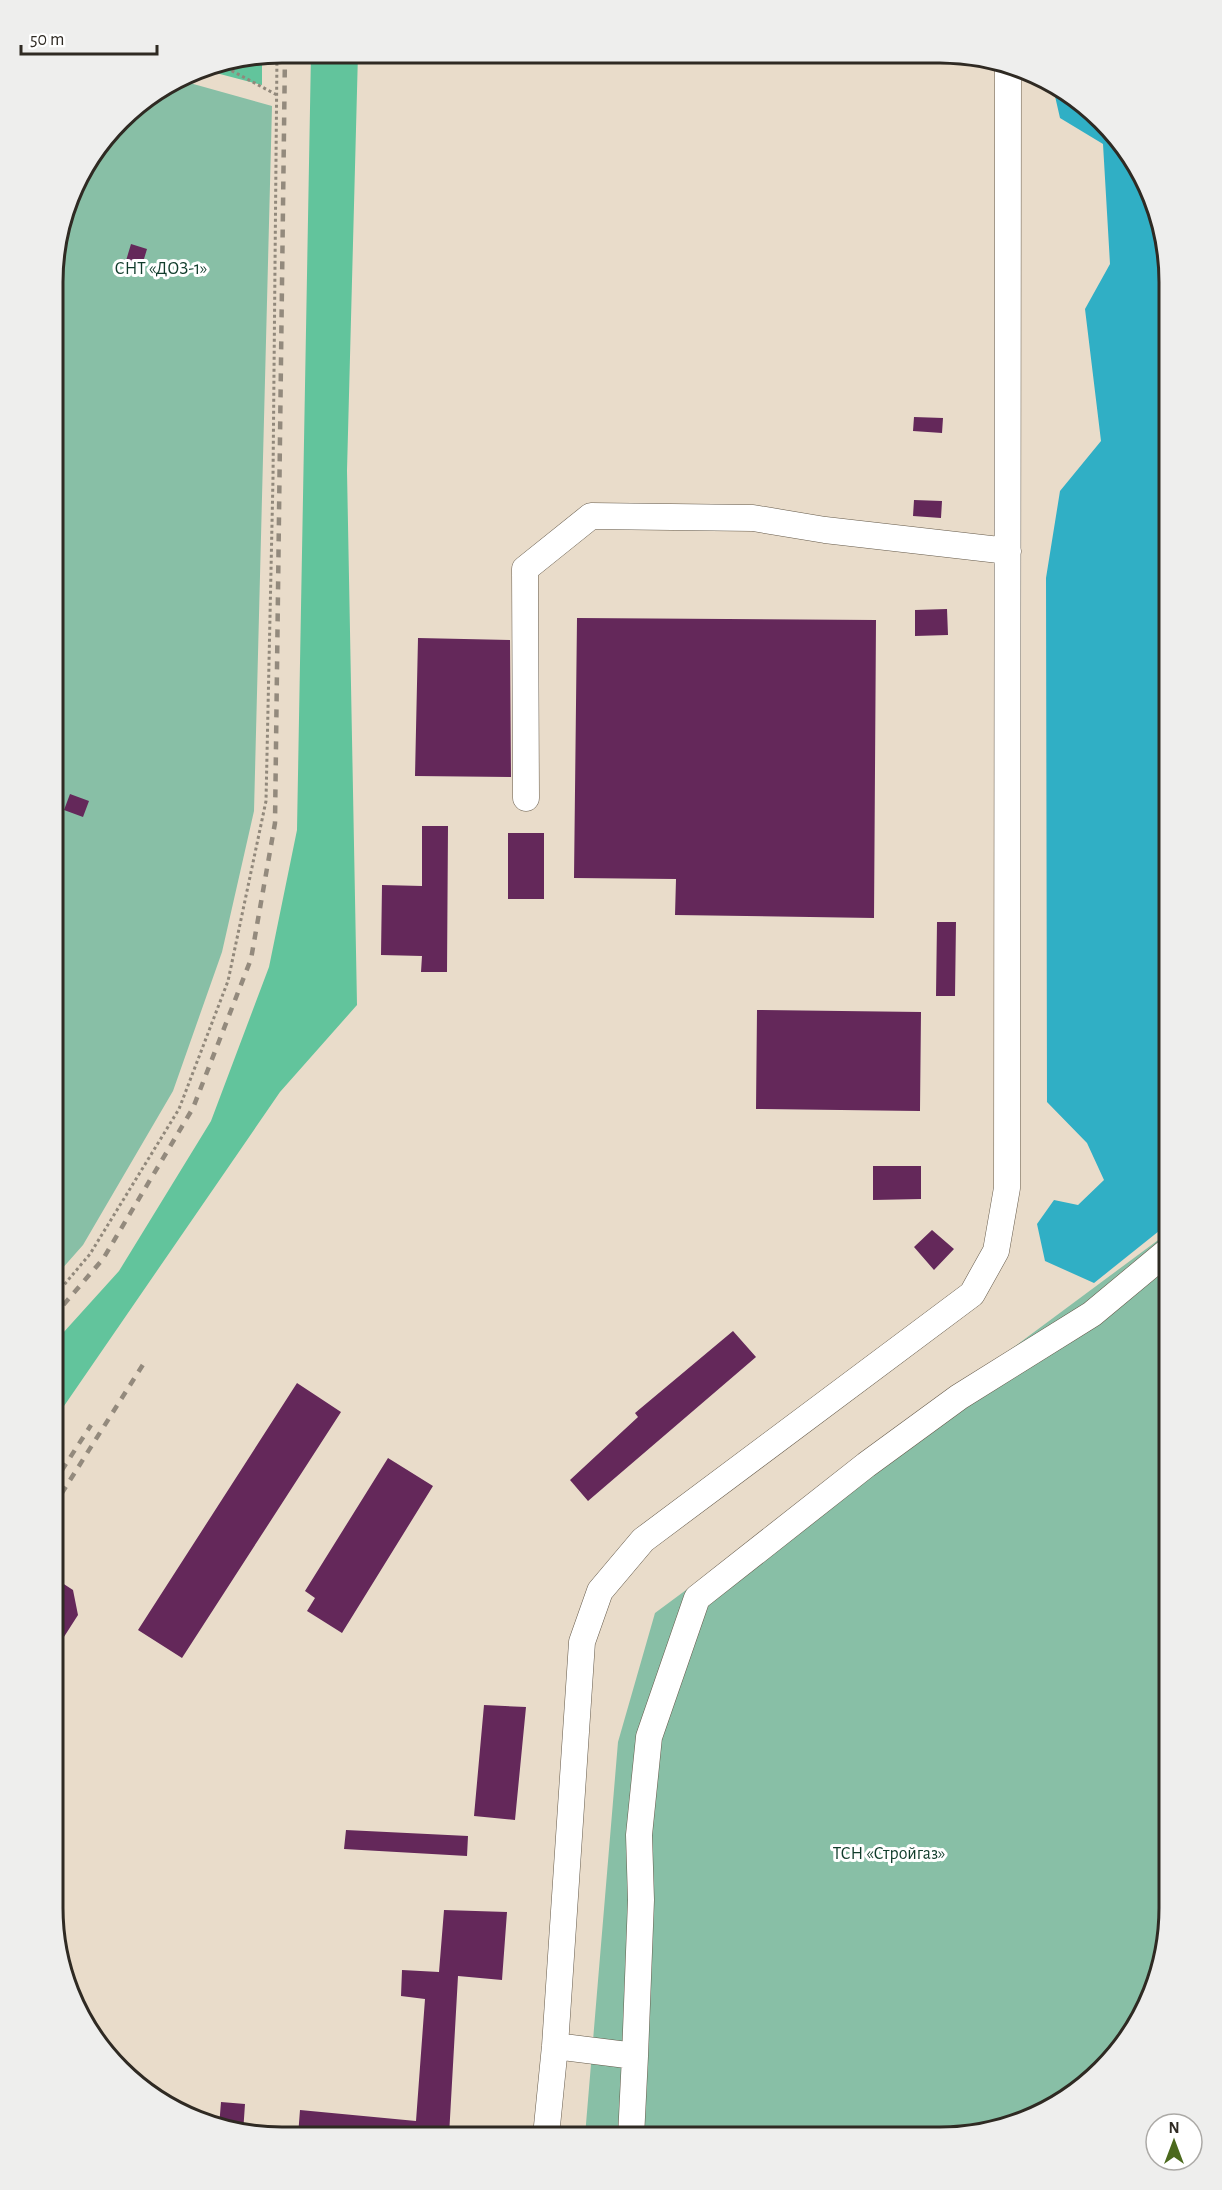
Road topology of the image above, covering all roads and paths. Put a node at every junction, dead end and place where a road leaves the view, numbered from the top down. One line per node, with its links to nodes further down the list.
1 (277, 63): 4 (path)
2 (228, 69): 4 (path)
3 (1008, 74): 5 (street)
4 (277, 95): 8 (path)
5 (1008, 551): 6 (street); 9 (street)
6 (526, 798)
7 (1159, 1258): 10 (street)
8 (63, 1286)
9 (555, 2046): 10 (street); 11 (street)
10 (635, 2056): 12 (street)
11 (547, 2127)
12 (631, 2127)

